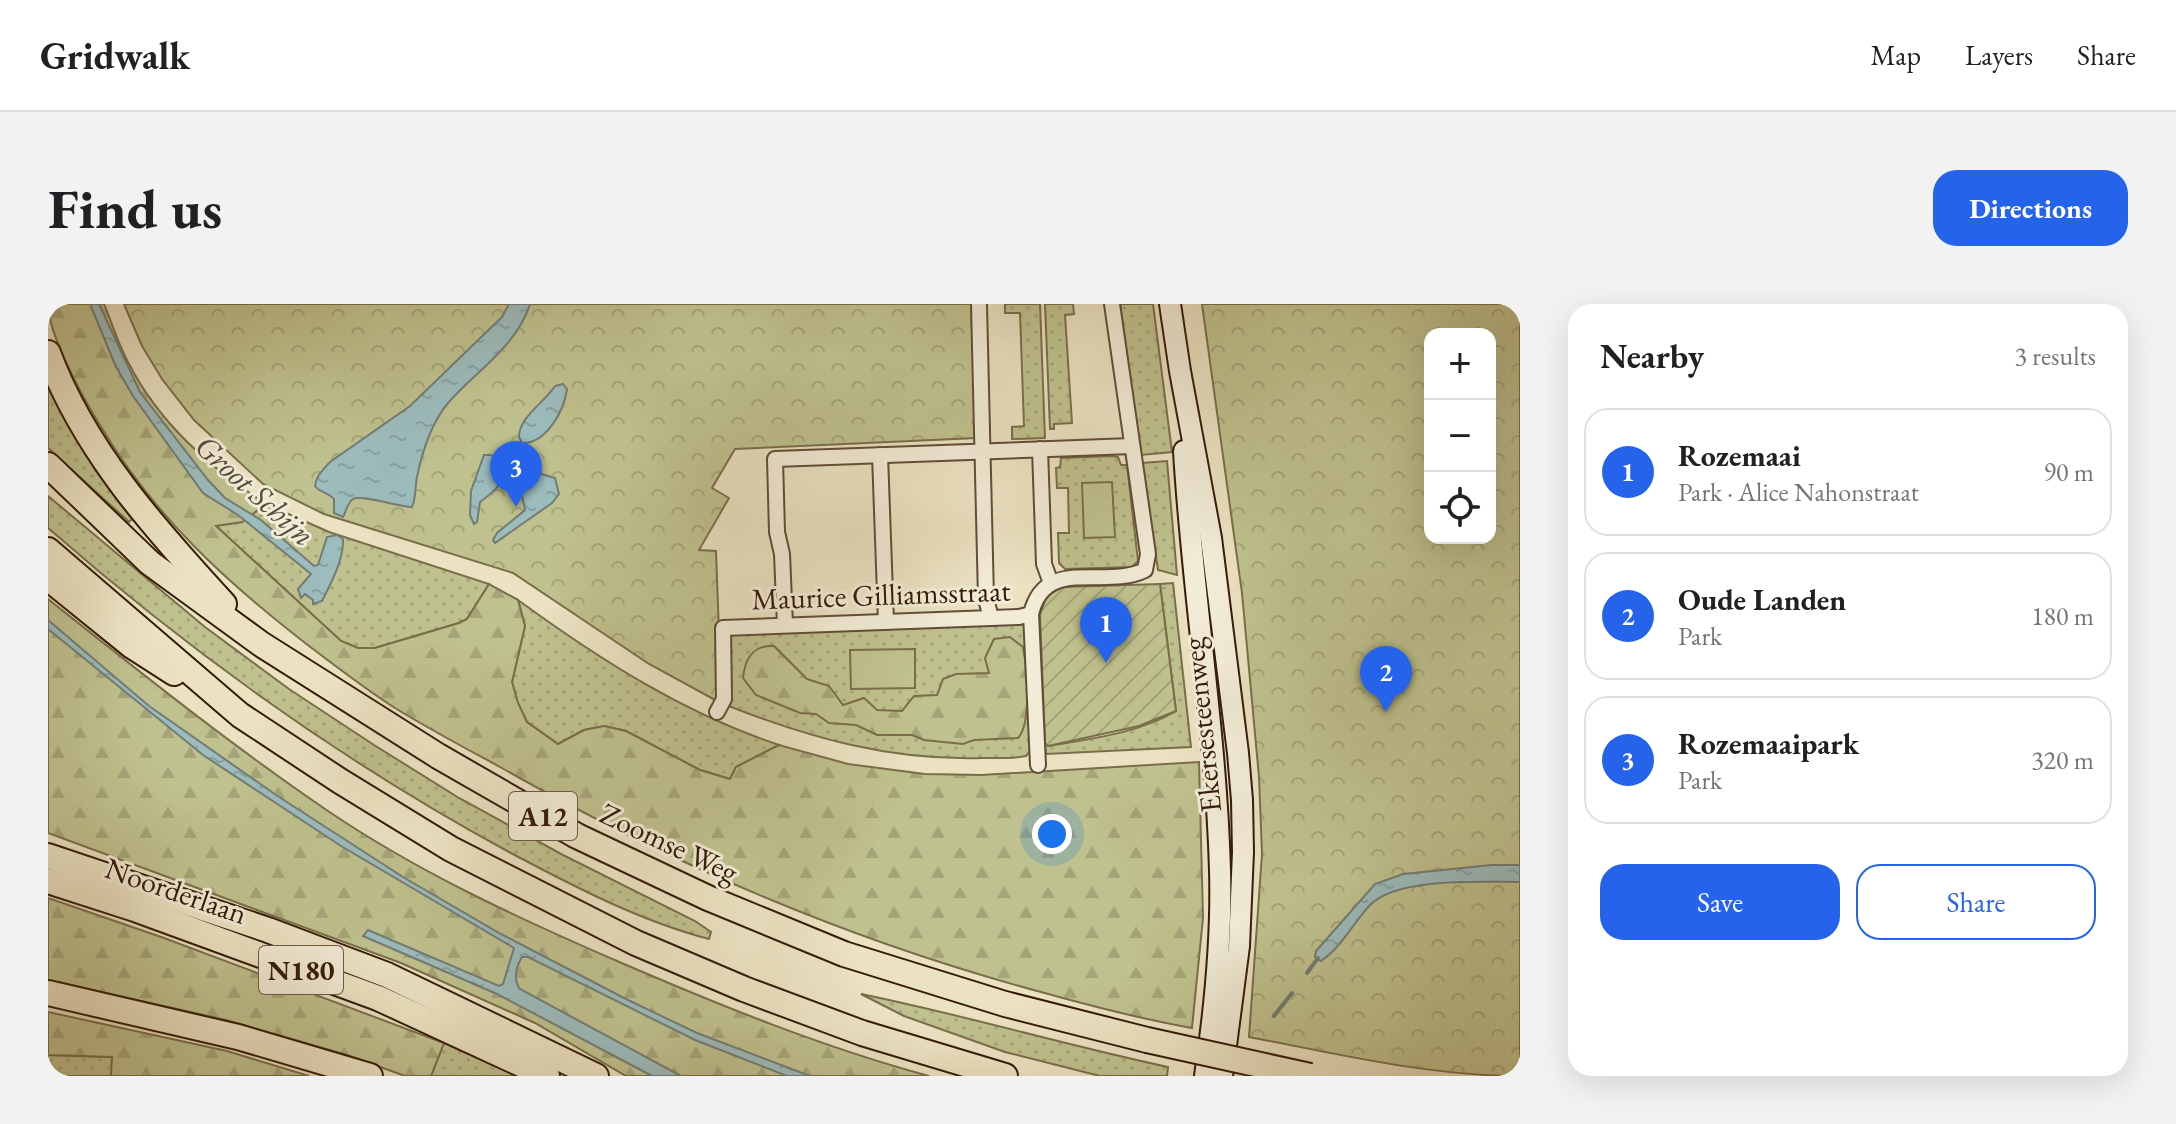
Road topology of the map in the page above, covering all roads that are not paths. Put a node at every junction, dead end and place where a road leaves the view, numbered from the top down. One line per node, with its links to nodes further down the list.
1 (979, 304): 8 (street)
2 (1112, 304): 6 (street)
3 (1170, 304): 5 (main road, Ekersesteenweg)
4 (48, 353): 18 (highway)
5 (1180, 371): 29 (main road, Ekersesteenweg); 30 (main road, Ekersesteenweg)
6 (1132, 446): 7 (street); 13 (street)
7 (1040, 449): 8 (street); 13 (street)
8 (981, 451): 9 (street); 15 (street)
9 (880, 455): 16 (street); 17 (street)
10 (48, 465): 18 (highway, Zoomse Weg / A12)
11 (48, 550): 20 (highway, A12)
12 (48, 578): 20 (highway)
13 (1051, 583): 14 (street)
14 (1031, 614): 15 (street, Maurice Gilliamsstraat); 21 (street)
15 (991, 618): 16 (street, Maurice Gilliamsstraat)
16 (886, 622): 17 (street, Maurice Gilliamsstraat)
17 (785, 625): 19 (street, Maurice Gilliamsstraat)
18 (261, 644): 31 (highway, Zoomse Weg / A12, bridge)
19 (717, 712)
20 (240, 715): 28 (highway, A12)
21 (1038, 765)
22 (55, 856): 27 (highway)
23 (48, 881): 26 (highway, Noorderlaan / N180)
24 (48, 993): 25 (highway)
25 (370, 1076)
26 (547, 1076)
27 (596, 1076)
28 (1005, 1076)
29 (1205, 1076)
30 (1222, 1076)
31 (1310, 1076)

